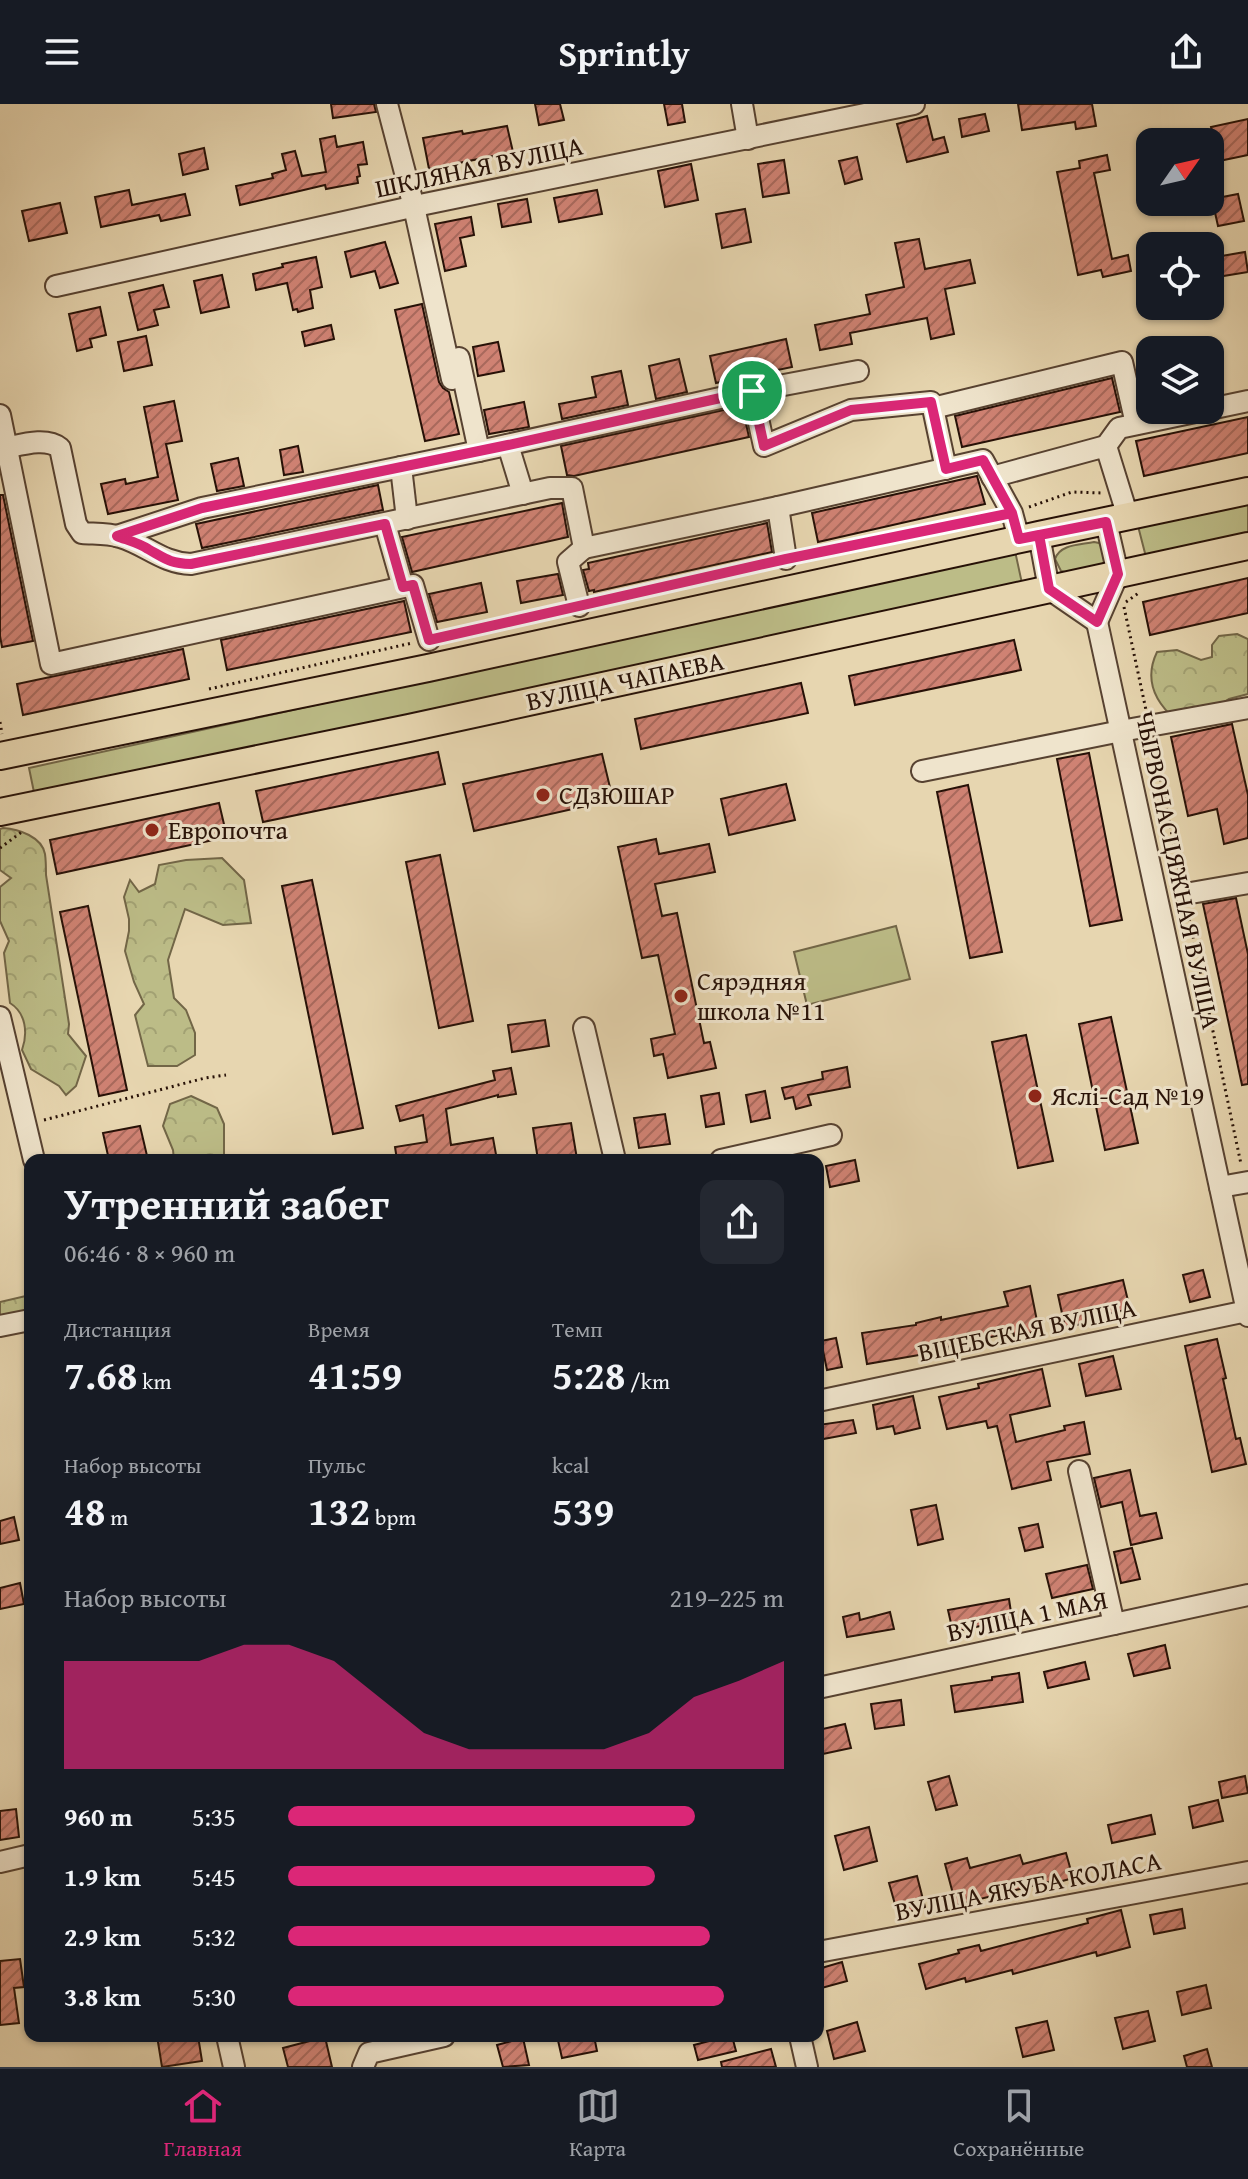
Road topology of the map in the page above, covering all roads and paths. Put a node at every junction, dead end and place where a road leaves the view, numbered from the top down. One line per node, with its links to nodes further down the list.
1 (387, 104): 5 (street)
2 (742, 104): 4 (street)
3 (914, 104): 4 (street, ШКЛЯНАЯ ВУЛІЦА)
4 (748, 139): 5 (street, ШКЛЯНАЯ ВУЛІЦА)
5 (414, 207): 6 (street, ШКЛЯНАЯ ВУЛІЦА); 9 (street)
6 (56, 286)
7 (455, 339): 19 (street)
8 (858, 371): 10 (street)
9 (452, 379)
10 (752, 391): 13 (street); 16 (street)
11 (1248, 401): 12 (street)
12 (1224, 406)
13 (933, 408): 15 (street); 21 (street)
14 (0, 415): 18 (street)
15 (1136, 424): 17 (street)
16 (508, 445): 19 (street); 24 (street)
17 (1106, 446): 22 (street); 26 (street)
18 (3, 448): 30 (street); 36 (street)
19 (479, 451): 20 (street)
20 (401, 467): 28 (street); 30 (street)
21 (946, 469): 22 (street); 25 (street)
22 (992, 477): 27 (street)
23 (1248, 491): 26 (main road, ВУЛІЦА ЧАПАЕВА)
24 (523, 494): 28 (street); 33 (street)
25 (778, 507): 33 (street); 34 (street)
26 (1119, 511): 27 (path); 31 (main road, ВУЛІЦА ЧАПАЕВА); 35 (street)
27 (1012, 513): 31 (street); 34 (path)
28 (407, 519): 29 (street)
29 (385, 524): 30 (street); 36 (street)
30 (117, 536)
31 (1029, 537): 37 (street); 46 (main road, ВУЛІЦА ЧАПАЕВА)
32 (1248, 546): 35 (main road, ВУЛІЦА ЧАПАЕВА)
33 (584, 548): 38 (street)
34 (786, 559): 38 (path)
35 (1118, 574): 37 (main road, ВУЛІЦА ЧАПАЕВА); 39 (street)
36 (403, 587): 40 (street)
37 (1049, 589): 39 (street); 48 (main road, ВУЛІЦА ЧАПАЕВА)
38 (579, 606): 40 (path)
39 (1097, 622): 44 (street, ЧЫРВОНАСЦЯЖНАЯ ВУЛІЦА)
40 (429, 640): 41 (path)
41 (205, 690)
42 (1248, 708): 44 (street)
43 (0, 722): 45 (path)
44 (1121, 731): 47 (street); 60 (street, ЧЫРВОНАСЦЯЖНАЯ ВУЛІЦА)
45 (0, 736)
46 (0, 756)
47 (922, 771)
48 (0, 812)
49 (1248, 883): 50 (street)
50 (1185, 894)
51 (0, 1017): 54 (street)
52 (584, 1028): 57 (street)
53 (226, 1075): 54 (path)
54 (25, 1125): 56 (street)
55 (831, 1135): 58 (street)
56 (32, 1154)
57 (614, 1154)
58 (747, 1154)
59 (1248, 1182): 60 (street)
60 (1220, 1187): 61 (street, ЧЫРВОНАСЦЯЖНАЯ ВУЛІЦА)
61 (1247, 1313): 64 (street, ВІЦЕБСКАЯ ВУЛІЦА)
62 (24, 1321): 63 (street)
63 (0, 1326)
64 (824, 1400)
65 (1079, 1471): 67 (street)
66 (1248, 1595): 67 (street, ВУЛІЦА 1 МАЯ)
67 (1114, 1624): 68 (street, ВУЛІЦА 1 МАЯ)
68 (824, 1687)
69 (24, 1856): 70 (street)
70 (0, 1862)
71 (1248, 1872): 72 (street, ВУЛІЦА ЯКУБА КОЛАСА)
72 (824, 1951)
73 (228, 2042): 76 (street)
74 (418, 2042): 77 (street)
75 (801, 2042): 78 (street)
76 (234, 2067)
77 (363, 2067)
78 (807, 2067)

